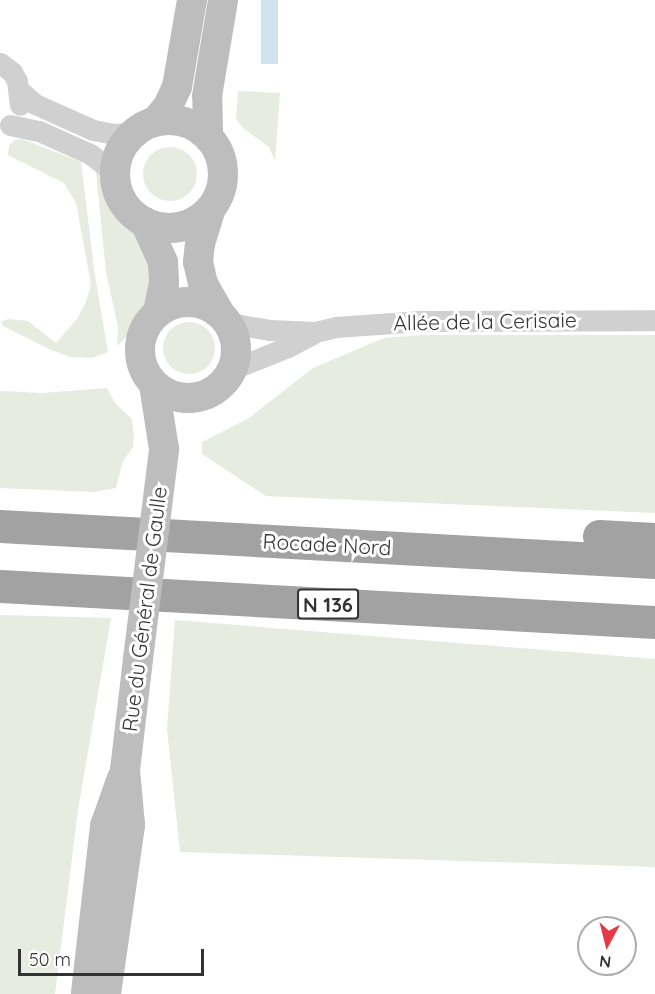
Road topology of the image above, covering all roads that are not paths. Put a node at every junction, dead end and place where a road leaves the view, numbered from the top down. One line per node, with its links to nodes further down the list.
1 (192, 0): 5 (main road)
2 (223, 0): 7 (main road)
3 (0, 63): 4 (street)
4 (20, 92): 5 (street); 6 (street)
5 (145, 126): 7 (main road); 8 (main road)
6 (5, 128): 8 (street)
7 (208, 135): 9 (main road)
8 (115, 173): 10 (main road)
9 (210, 211): 10 (main road); 12 (main road)
10 (145, 222): 11 (main road, Rue du Général de Gaulle)
11 (158, 312): 12 (main road); 16 (main road, Rue du Général de Gaulle)
12 (224, 318): 14 (street, Allée de la Cerisaie); 15 (main road)
13 (655, 320): 14 (street, Allée de la Cerisaie)
14 (315, 332): 15 (street, Allée de la Cerisaie)
15 (233, 369): 17 (main road, Rue du Général de Gaulle)
16 (154, 385): 17 (main road); 18 (main road, Rue du Général de Gaulle)
17 (202, 396): 18 (main road, Rue du Général de Gaulle)
18 (164, 449): 25 (main road, Rue du Général de Gaulle, bridge)
19 (0, 526): 21 (highway, Rocade Nord)
20 (655, 539): 21 (highway)
21 (552, 557): 22 (highway, Rocade Nord)
22 (655, 562)
23 (0, 586): 24 (highway, N 136)
24 (655, 622)
25 (125, 770): 26 (main road, Rue du Général de Gaulle); 27 (main road, Rue du Général de Gaulle)
26 (86, 994)
27 (106, 994)

